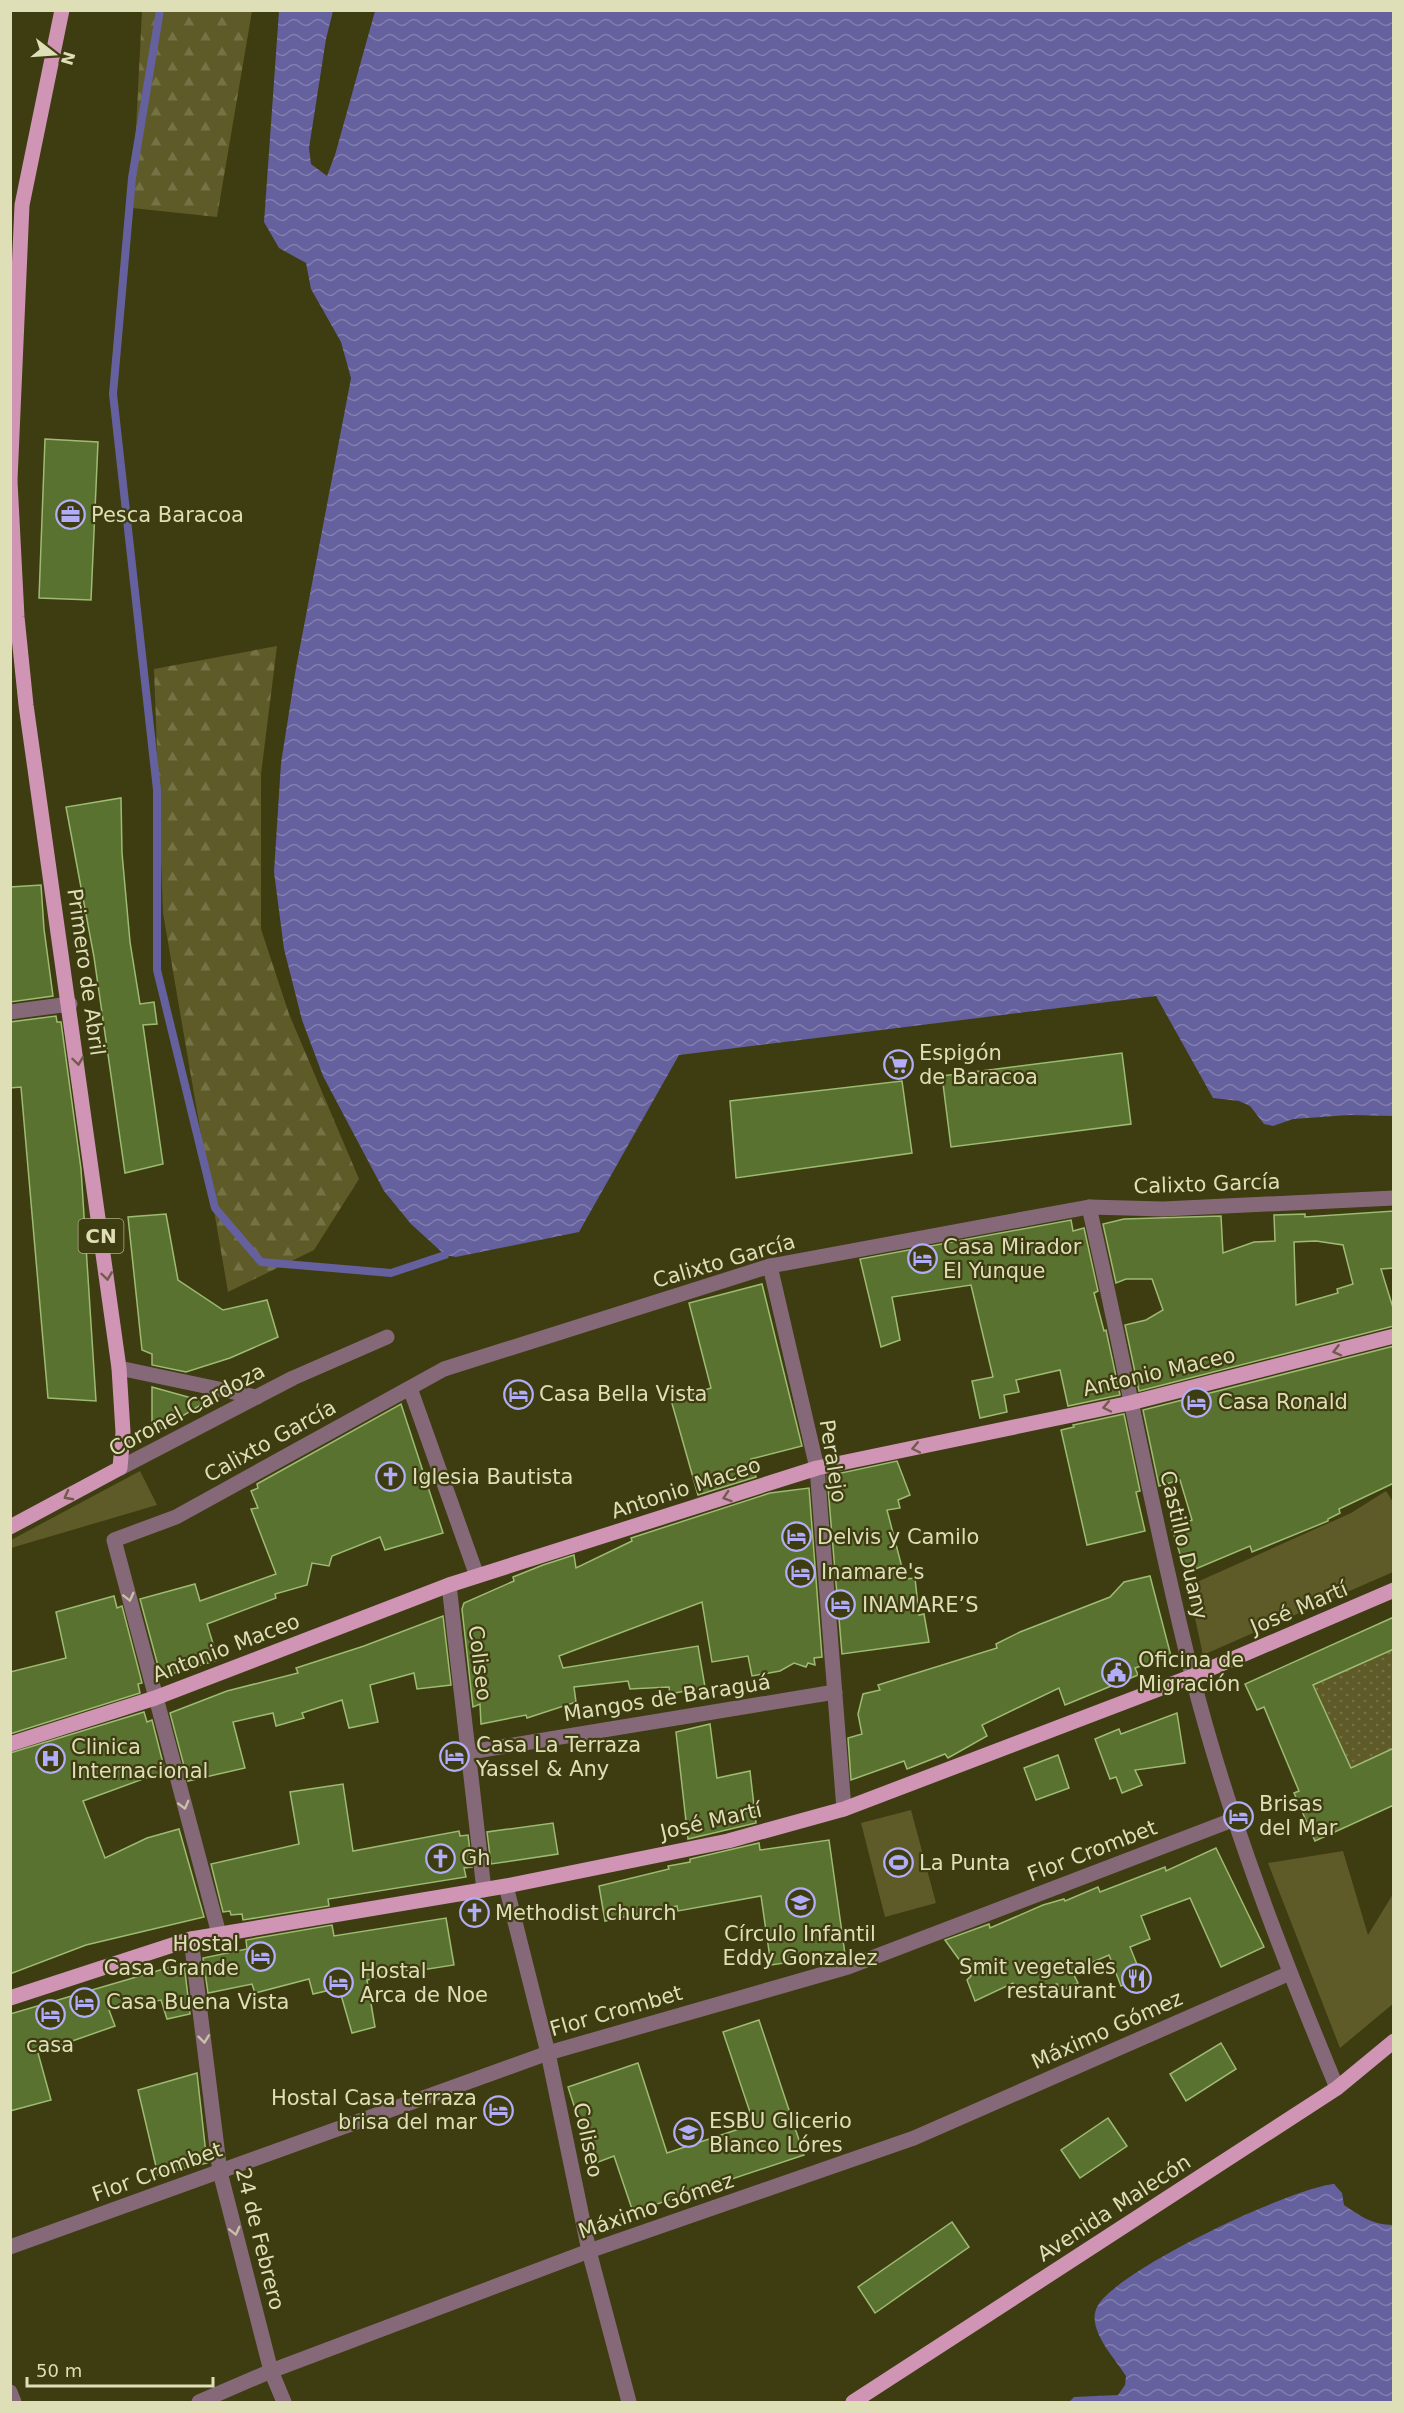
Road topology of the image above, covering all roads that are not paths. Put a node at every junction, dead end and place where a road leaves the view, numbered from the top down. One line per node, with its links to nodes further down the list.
1 (62, 10): 2 (main road, Primero de Abril / CN)
2 (16, 202): 3 (main road, Primero de Abril / CN)
3 (10, 481): 4 (main road, Primero de Abril / CN)
4 (70, 1004): 5 (street); 11 (main road, Primero de Abril / CN, one-way to 11)
5 (10, 1012)
6 (1394, 1198): 7 (street, Calixto García)
7 (1089, 1207): 8 (street, Calixto García); 14 (street, Castillo Duany)
8 (770, 1266): 12 (street, Calixto García); 16 (street, Peralejo)
9 (1394, 1336): 14 (main road, Antonio Maceo, one-way to 14)
10 (387, 1337): 13 (street, Coronel Cardoza)
11 (119, 1368): 13 (street); 15 (main road, Primero de Abril / CN)
12 (410, 1388): 18 (street); 23 (street, Calixto García, one-way to 23)
13 (257, 1396): 15 (street, Coronel Cardoza)
14 (1130, 1402): 16 (main road, Antonio Maceo, one-way to 16); 21 (street, Castillo Duany)
15 (120, 1468): 17 (main road, Coronel Cardoza, one-way to 17)
16 (817, 1468): 18 (main road, Antonio Maceo, one-way to 18); 22 (street, Peralejo)
17 (10, 1527)
18 (477, 1576): 19 (main road, Antonio Maceo)
19 (449, 1585): 23 (main road, Antonio Maceo); 25 (street, Coliseo)
20 (1394, 1590): 21 (main road, José Martí)
21 (1193, 1676): 26 (main road, José Martí); 27 (street, Castillo Duany)
22 (835, 1692): 25 (street, Mangos de Baraguá); 26 (street, Peralejo)
23 (155, 1698): 24 (main road, Antonio Maceo); 30 (street, one-way to 30)
24 (10, 1744)
25 (470, 1752): 29 (street, Coliseo)
26 (843, 1809): 28 (main road, José Martí)
27 (1235, 1819): 32 (street, Castillo Duany); 35 (street, Flor Crombet)
28 (506, 1886): 29 (main road, José Martí); 35 (street, Coliseo)
29 (484, 1890): 30 (main road, José Martí)
30 (219, 1934): 31 (main road, José Martí)
31 (191, 1939): 33 (main road, José Martí); 37 (street, 24 de Febrero, one-way to 37)
32 (1290, 1973): 36 (street, Castillo Duany); 39 (street, Máximo Gómez)
33 (10, 1998)
34 (1394, 2041): 36 (main road, Avenida Malecón)
35 (548, 2053): 37 (street, Flor Crombet); 39 (street, Coliseo)
36 (1337, 2088): 46 (main road, Avenida Malecón)
37 (220, 2172): 38 (street, Flor Crombet); 40 (street, 24 de Febrero, one-way to 40)
38 (10, 2247)
39 (589, 2251): 40 (street, Máximo Gómez); 45 (street, Coliseo)
40 (271, 2371): 43 (street, Máximo Gómez); 44 (street, 24 de Febrero)
41 (10, 2392): 42 (street)
42 (14, 2403)
43 (199, 2403)
44 (284, 2403)
45 (629, 2403)
46 (853, 2403)

